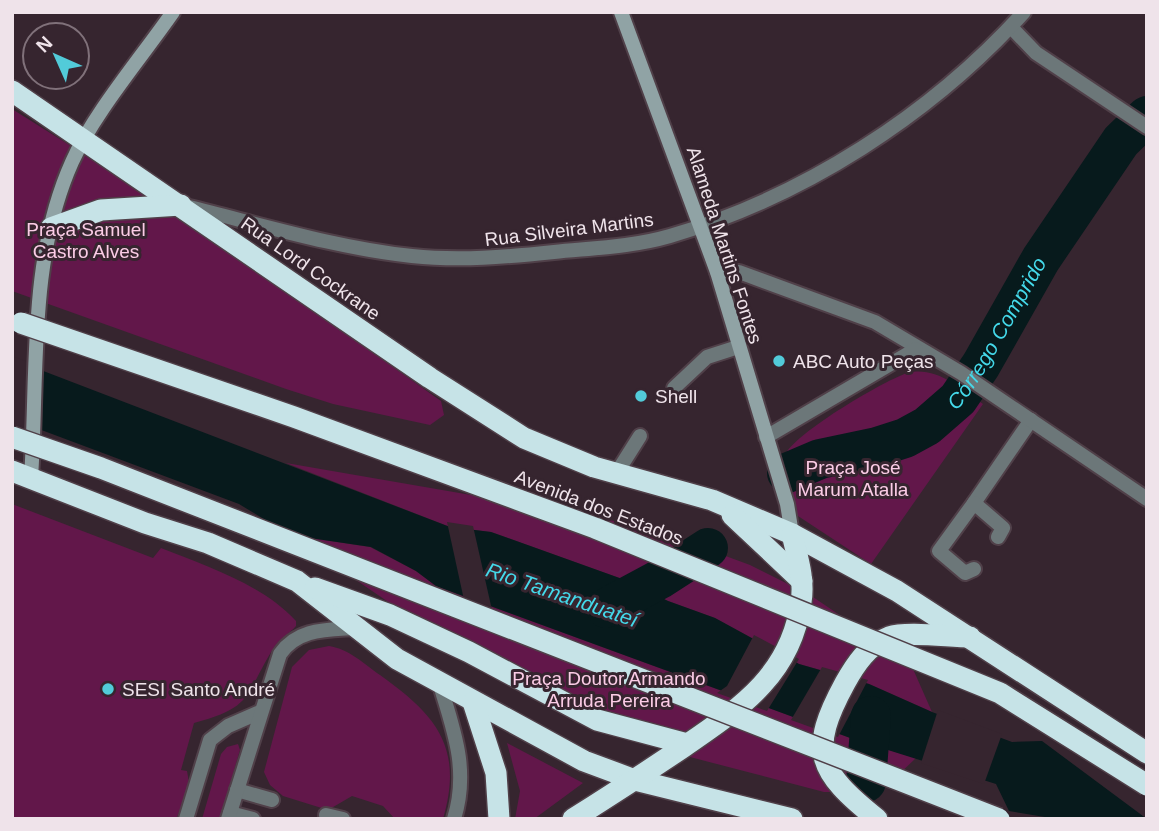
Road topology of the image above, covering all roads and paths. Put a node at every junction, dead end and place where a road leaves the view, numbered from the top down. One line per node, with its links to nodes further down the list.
1 (173, 12): 7 (main road)
2 (621, 12): 9 (main road, Alameda Martins Fontes)
3 (1024, 12): 4 (street, Rua Silveira Martins)
4 (1011, 27): 6 (street); 9 (street, Rua Silveira Martins)
5 (12, 91): 7 (highway, Rua Lord Cockrane)
6 (1147, 127)
7 (84, 139): 8 (highway, Rua Lord Cockrane); 10 (main road)
8 (181, 205): 9 (street, Rua Silveira Martins); 10 (highway); 20 (highway, Rua Lord Cockrane)
9 (701, 225): 11 (main road, Alameda Martins Fontes)
10 (51, 228): 21 (main road)
11 (716, 272): 13 (main road, Alameda Martins Fontes); 14 (street)
12 (12, 320): 39 (highway, Avenida dos Estados, bridge)
13 (738, 347): 15 (street); 19 (main road, Alameda Martins Fontes)
14 (916, 349): 16 (street); 19 (street)
15 (674, 388)
16 (1031, 420): 23 (street); 25 (street)
17 (640, 436): 22 (street)
18 (12, 437): 52 (highway, bridge)
19 (766, 437): 26 (main road, Alameda Martins Fontes)
20 (594, 467): 22 (highway, Avenida dos Estados)
21 (22, 474): 29 (highway)
22 (616, 474): 24 (highway, Avenida dos Estados)
23 (1147, 499)
24 (712, 500): 26 (highway, Avenida dos Estados); 30 (highway)
25 (974, 503): 27 (street); 28 (street)
26 (792, 534): 30 (highway); 32 (highway, Avenida dos Estados)
27 (998, 537)
28 (974, 569)
29 (297, 581): 31 (highway); 36 (highway)
30 (802, 581): 36 (highway)
31 (356, 628): 33 (highway); 35 (street)
32 (970, 637): 37 (highway, Avenida dos Estados); 51 (highway)
33 (440, 685): 34 (highway); 47 (street)
34 (473, 702): 38 (highway); 48 (highway)
35 (260, 712): 40 (street); 44 (street)
36 (687, 744): 38 (highway)
37 (1147, 753)
38 (635, 780): 49 (highway); 50 (highway)
39 (1147, 785)
40 (237, 790): 41 (street); 43 (street)
41 (271, 800)
42 (326, 815): 46 (street)
43 (229, 816): 45 (street)
44 (186, 819)
45 (253, 819)
46 (343, 819)
47 (454, 819)
48 (499, 819)
49 (573, 819)
50 (792, 819)
51 (877, 819)
52 (999, 819)

